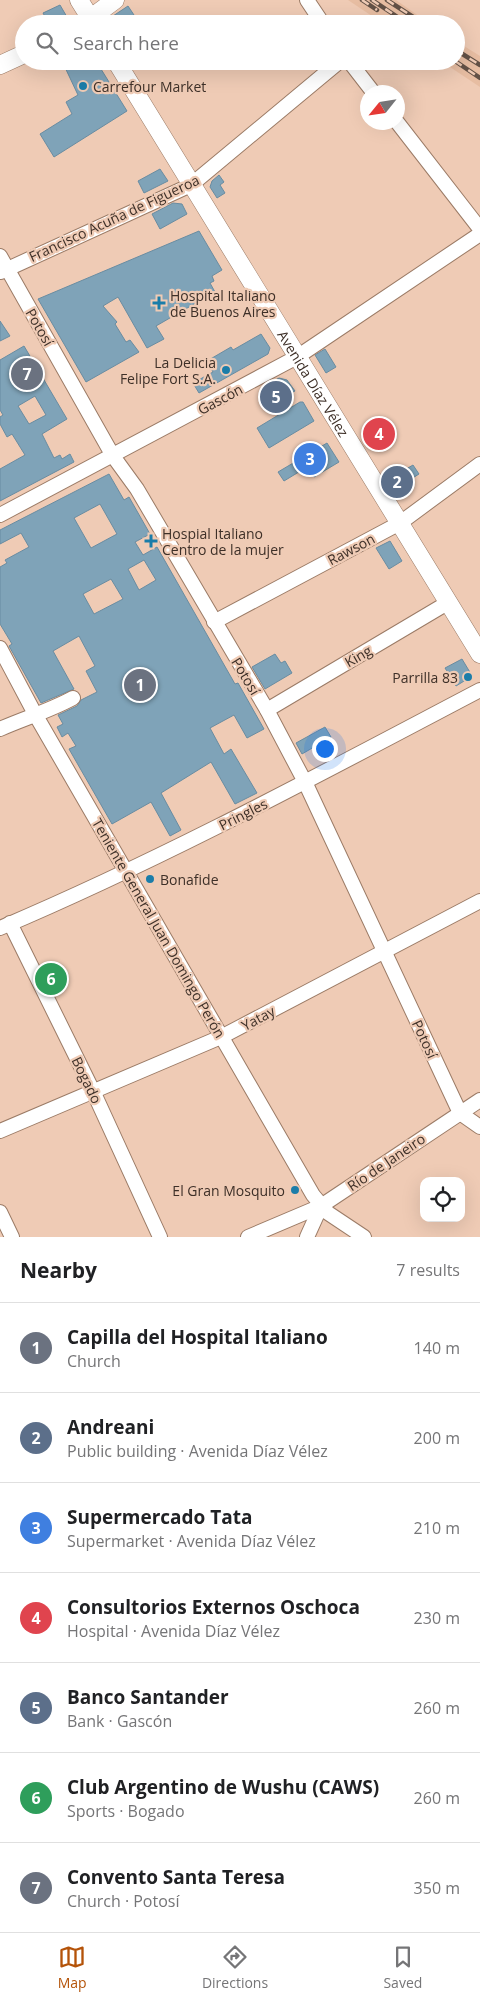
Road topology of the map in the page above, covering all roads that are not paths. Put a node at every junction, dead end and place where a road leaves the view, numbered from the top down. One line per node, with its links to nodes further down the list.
1 (79, 0): 4 (main road)
2 (115, 0): 5 (main road)
3 (307, 0): 6 (street)
4 (86, 15)
5 (97, 15)
6 (317, 15)
7 (15, 58): 8 (main road)
8 (0, 65)
9 (121, 70): 14 (main road, Avenida Díaz Vélez)
10 (329, 70): 14 (street, Francisco Acuña de Figueroa)
11 (356, 70): 12 (street)
12 (368, 85)
13 (403, 130): 15 (street)
14 (191, 185): 18 (street, Francisco Acuña de Figueroa); 19 (main road, Avenida Díaz Vélez)
15 (480, 229)
16 (480, 234): 19 (street, Gascón)
17 (0, 256): 18 (street, Potosí)
18 (4, 271): 20 (street, Potosí)
19 (297, 357): 20 (street, Gascón); 23 (main road, Avenida Díaz Vélez)
20 (113, 456): 22 (street, Gascón); 25 (street, Potosí)
21 (480, 464): 23 (street, Rawson)
22 (0, 515)
23 (400, 523): 24 (main road, Avenida Díaz Vélez); 25 (street, Rawson)
24 (449, 602): 27 (main road, Avenida Díaz Vélez); 30 (street, King)
25 (214, 622): 30 (street, Potosí)
26 (0, 648): 31 (street, Teniente General Juan Domingo Perón)
27 (480, 654)
28 (480, 690): 33 (street, Pringles)
29 (72, 698): 31 (street)
30 (267, 710): 33 (street, Potosí)
31 (35, 714): 32 (street); 34 (street, Teniente General Juan Domingo Perón)
32 (0, 729)
33 (305, 782): 34 (street, Pringles); 37 (street, Potosí)
34 (127, 872): 36 (street, Pringles); 38 (street, Teniente General Juan Domingo Perón)
35 (480, 901): 37 (street, Yatay)
36 (5, 926): 39 (street, Bogado)
37 (384, 953): 38 (street, Yatay); 41 (street, Potosí)
38 (221, 1037): 39 (street, Yatay); 44 (street, Teniente General Juan Domingo Perón)
39 (92, 1091): 43 (street, Yatay); 47 (street, Bogado)
40 (480, 1100): 41 (street, Río de Janeiro)
41 (460, 1113): 42 (street); 44 (street, Río de Janeiro)
42 (480, 1127)
43 (0, 1131)
44 (321, 1206): 48 (street, Río de Janeiro); 49 (street); 50 (street)
45 (0, 1212): 46 (street)
46 (12, 1237)
47 (160, 1237)
48 (248, 1237)
49 (307, 1237)
50 (364, 1237)

